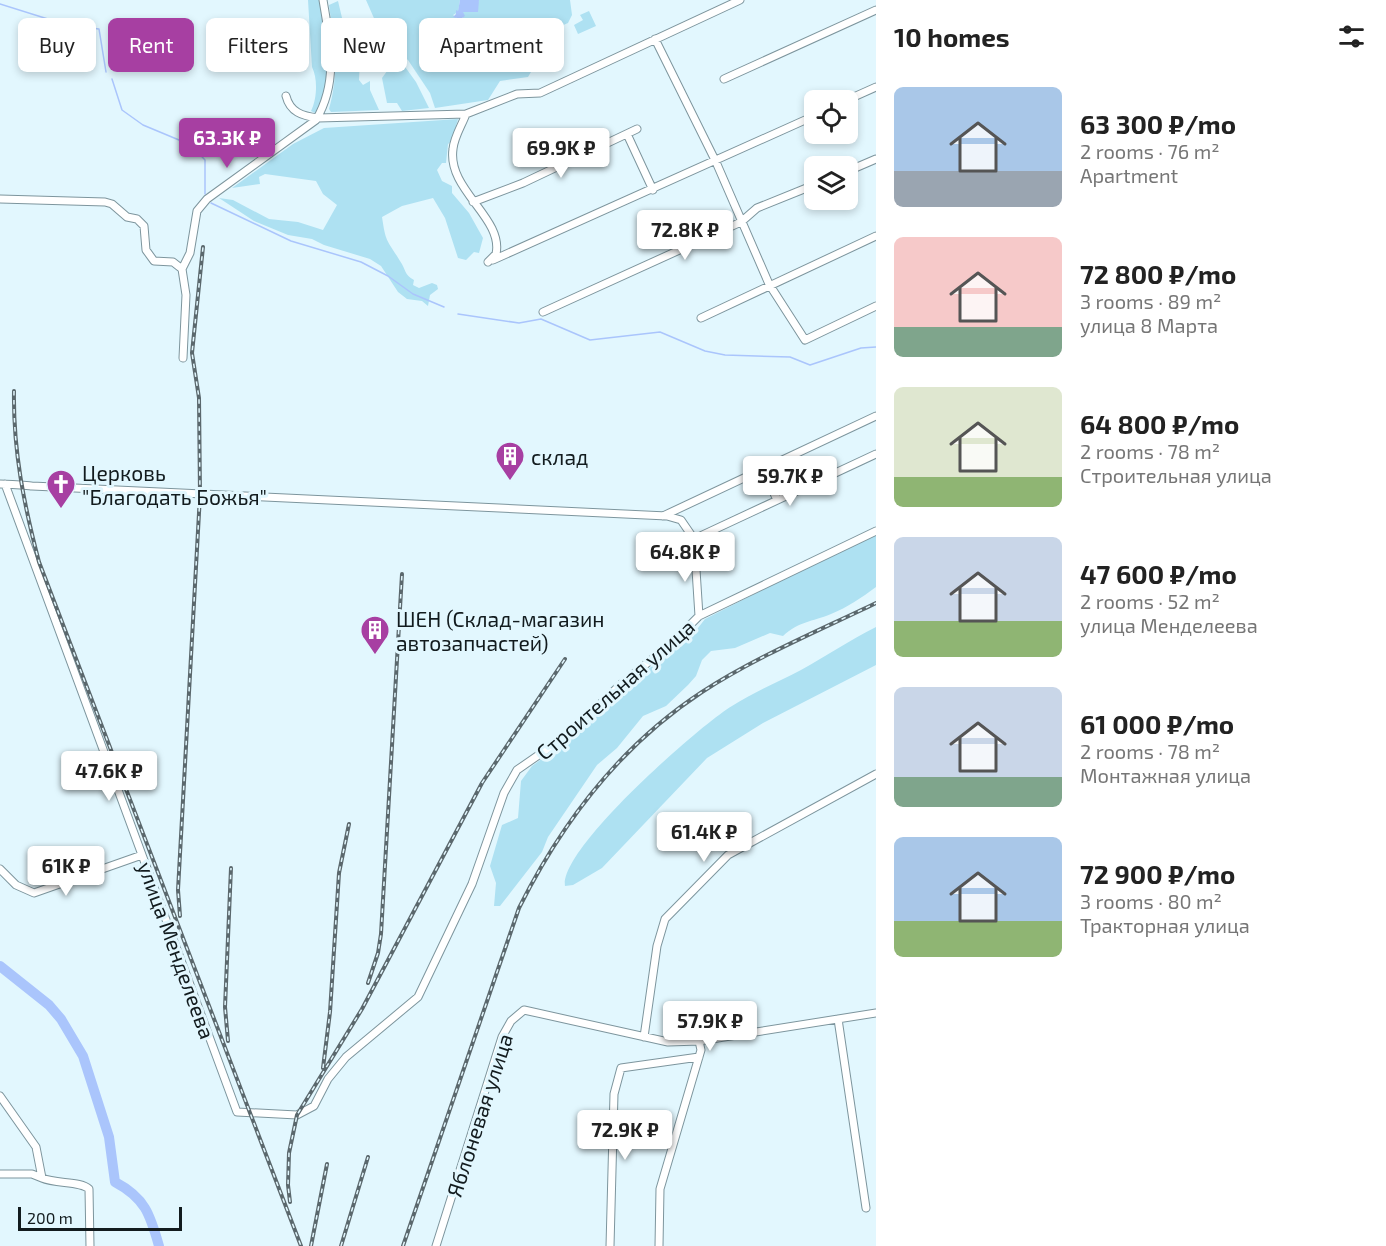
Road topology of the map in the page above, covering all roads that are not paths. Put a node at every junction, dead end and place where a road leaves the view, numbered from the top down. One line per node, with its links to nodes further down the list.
1 (323, 0): 10 (street)
2 (740, 0): 4 (street)
3 (876, 10): 5 (street)
4 (655, 39): 9 (street); 15 (street)
5 (724, 79)
6 (876, 87): 7 (street)
7 (858, 95)
8 (286, 96): 10 (street)
9 (466, 114): 10 (street); 20 (street)
10 (318, 118): 23 (street)
11 (804, 121): 15 (street)
12 (637, 129): 13 (street)
13 (627, 134): 18 (street); 20 (street)
14 (876, 159): 16 (street)
15 (716, 162): 18 (street); 21 (street)
16 (858, 167)
17 (804, 189): 21 (street)
18 (653, 190): 20 (street)
19 (0, 199): 23 (street)
20 (473, 202)
21 (741, 222): 24 (street); 26 (street)
22 (876, 236): 24 (street)
23 (182, 270): 28 (street)
24 (769, 284): 25 (street); 27 (street)
25 (876, 306)
26 (543, 312)
27 (701, 318)
28 (183, 358)
29 (876, 416): 31 (street)
30 (876, 454): 33 (street)
31 (763, 469): 33 (street); 34 (street)
32 (2, 484): 34 (street); 39 (street, улица Менделеева)
33 (777, 500): 36 (street)
34 (663, 516): 36 (street)
35 (876, 531): 37 (street)
36 (694, 539): 37 (street, Строительная улица)
37 (699, 616): 47 (street, Строительная улица)
38 (876, 774): 43 (street)
39 (142, 855): 40 (street); 47 (street, улица Менделеева)
40 (0, 869)
41 (876, 1013): 42 (street)
42 (838, 1019): 44 (street); 50 (street)
43 (644, 1037): 44 (street); 52 (street, Яблоневая улица)
44 (699, 1041): 45 (street)
45 (699, 1057): 53 (street); 54 (street)
46 (0, 1096): 49 (street)
47 (237, 1112)
48 (0, 1174): 49 (street)
49 (42, 1178): 51 (street)
50 (866, 1208)
51 (90, 1246)
52 (436, 1246)
53 (610, 1246)
54 (659, 1246)

